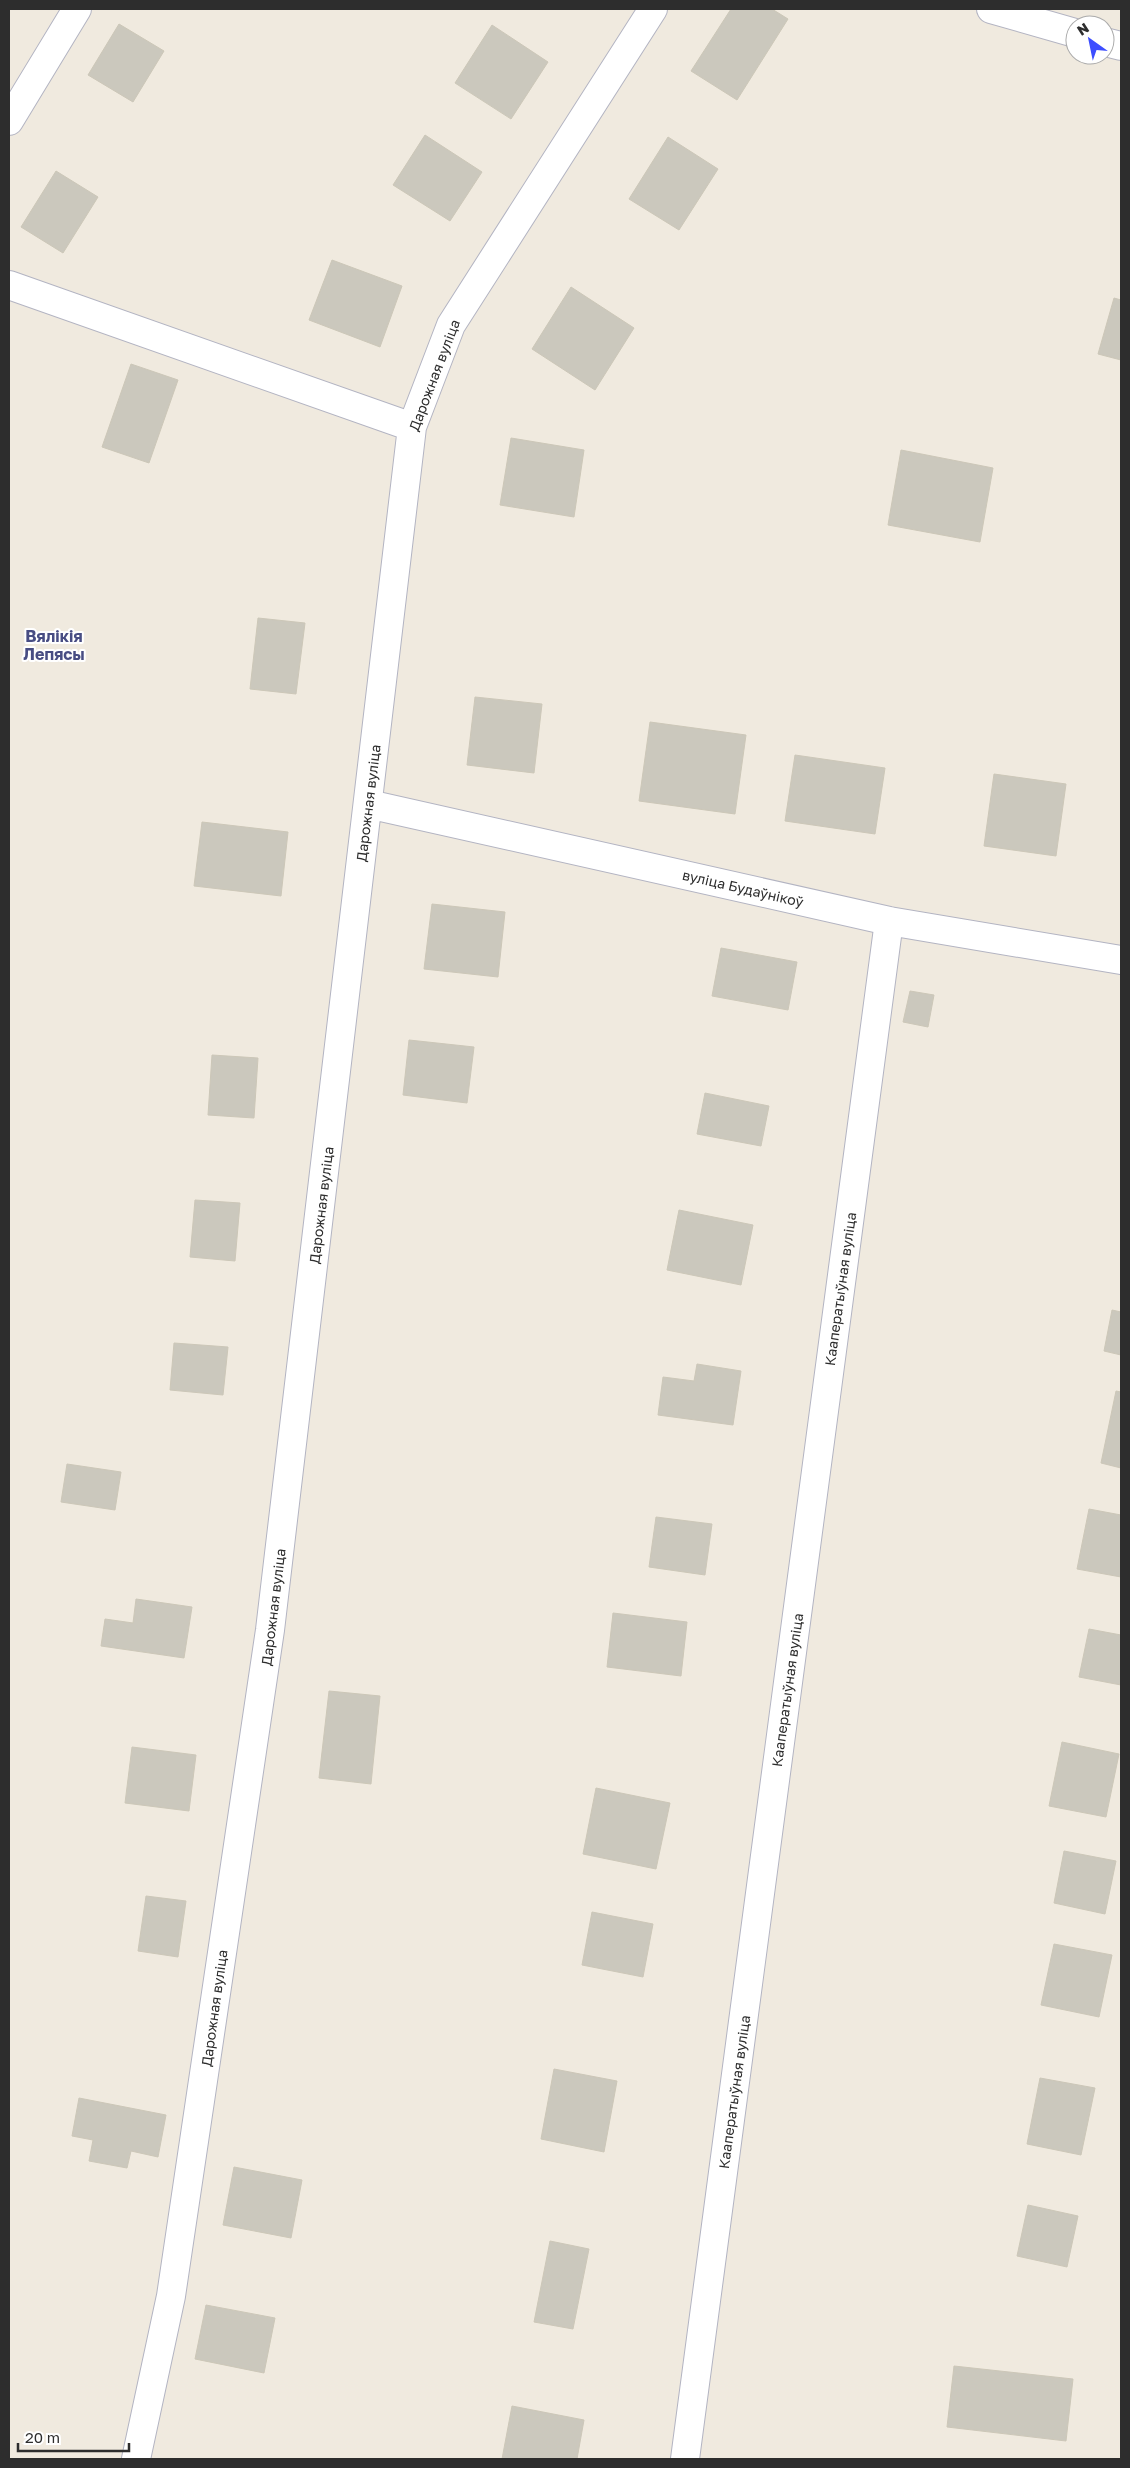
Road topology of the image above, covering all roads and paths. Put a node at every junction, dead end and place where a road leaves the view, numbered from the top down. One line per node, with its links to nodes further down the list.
1 (77, 9): 5 (street)
2 (653, 9): 7 (street, Дарожная вуліца)
3 (991, 9): 4 (street)
4 (1065, 30)
5 (9, 121)
6 (9, 285): 7 (street)
7 (412, 427): 8 (street, Дарожная вуліца)
8 (368, 804): 9 (street, вуліца Будаўнікоў); 11 (street, Дарожная вуліца)
9 (889, 921): 10 (street, вуліца Будаўнікоў); 12 (street, Кааператыўная вуліца)
10 (1121, 960)
11 (136, 2459)
12 (685, 2459)

